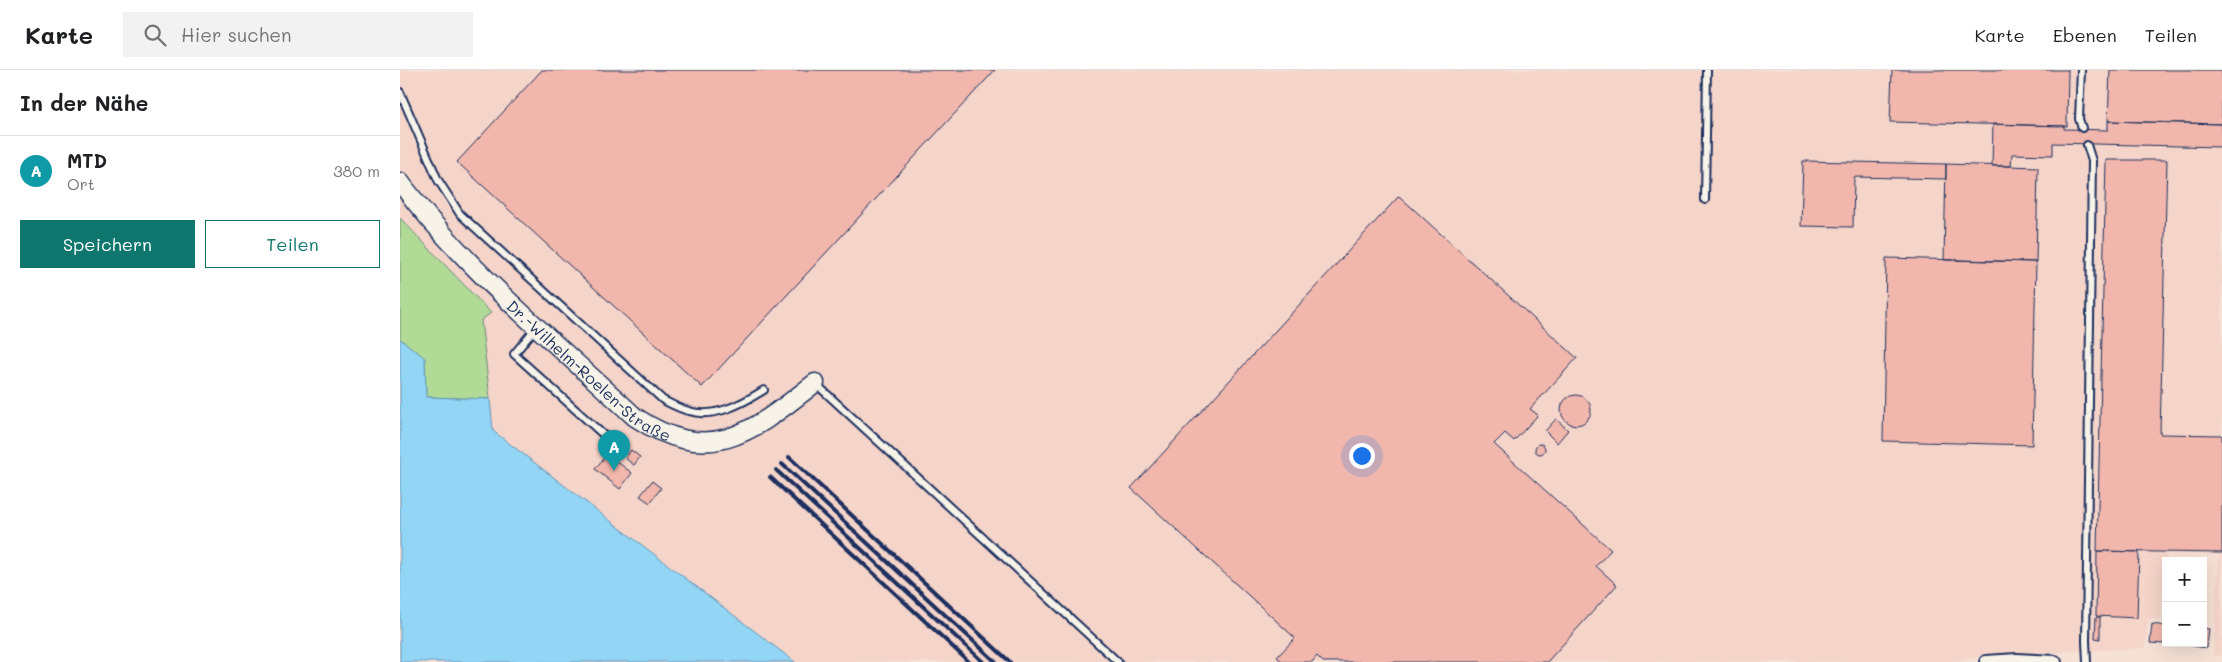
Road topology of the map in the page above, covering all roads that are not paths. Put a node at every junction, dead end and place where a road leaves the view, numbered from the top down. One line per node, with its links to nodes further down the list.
1 (1707, 70): 7 (lane)
2 (2081, 70): 4 (lane)
3 (400, 92): 10 (lane)
4 (2082, 128)
5 (2087, 145): 15 (lane)
6 (400, 182): 8 (street, Dr.-Wilhelm-Roelen-Straße)
7 (1705, 200)
8 (538, 326): 9 (street, Dr.-Wilhelm-Roelen-Straße); 11 (lane)
9 (815, 384): 12 (lane)
10 (764, 390)
11 (608, 439)
12 (1118, 662)
13 (1986, 662): 14 (street)
14 (2055, 662)
15 (2087, 662)

